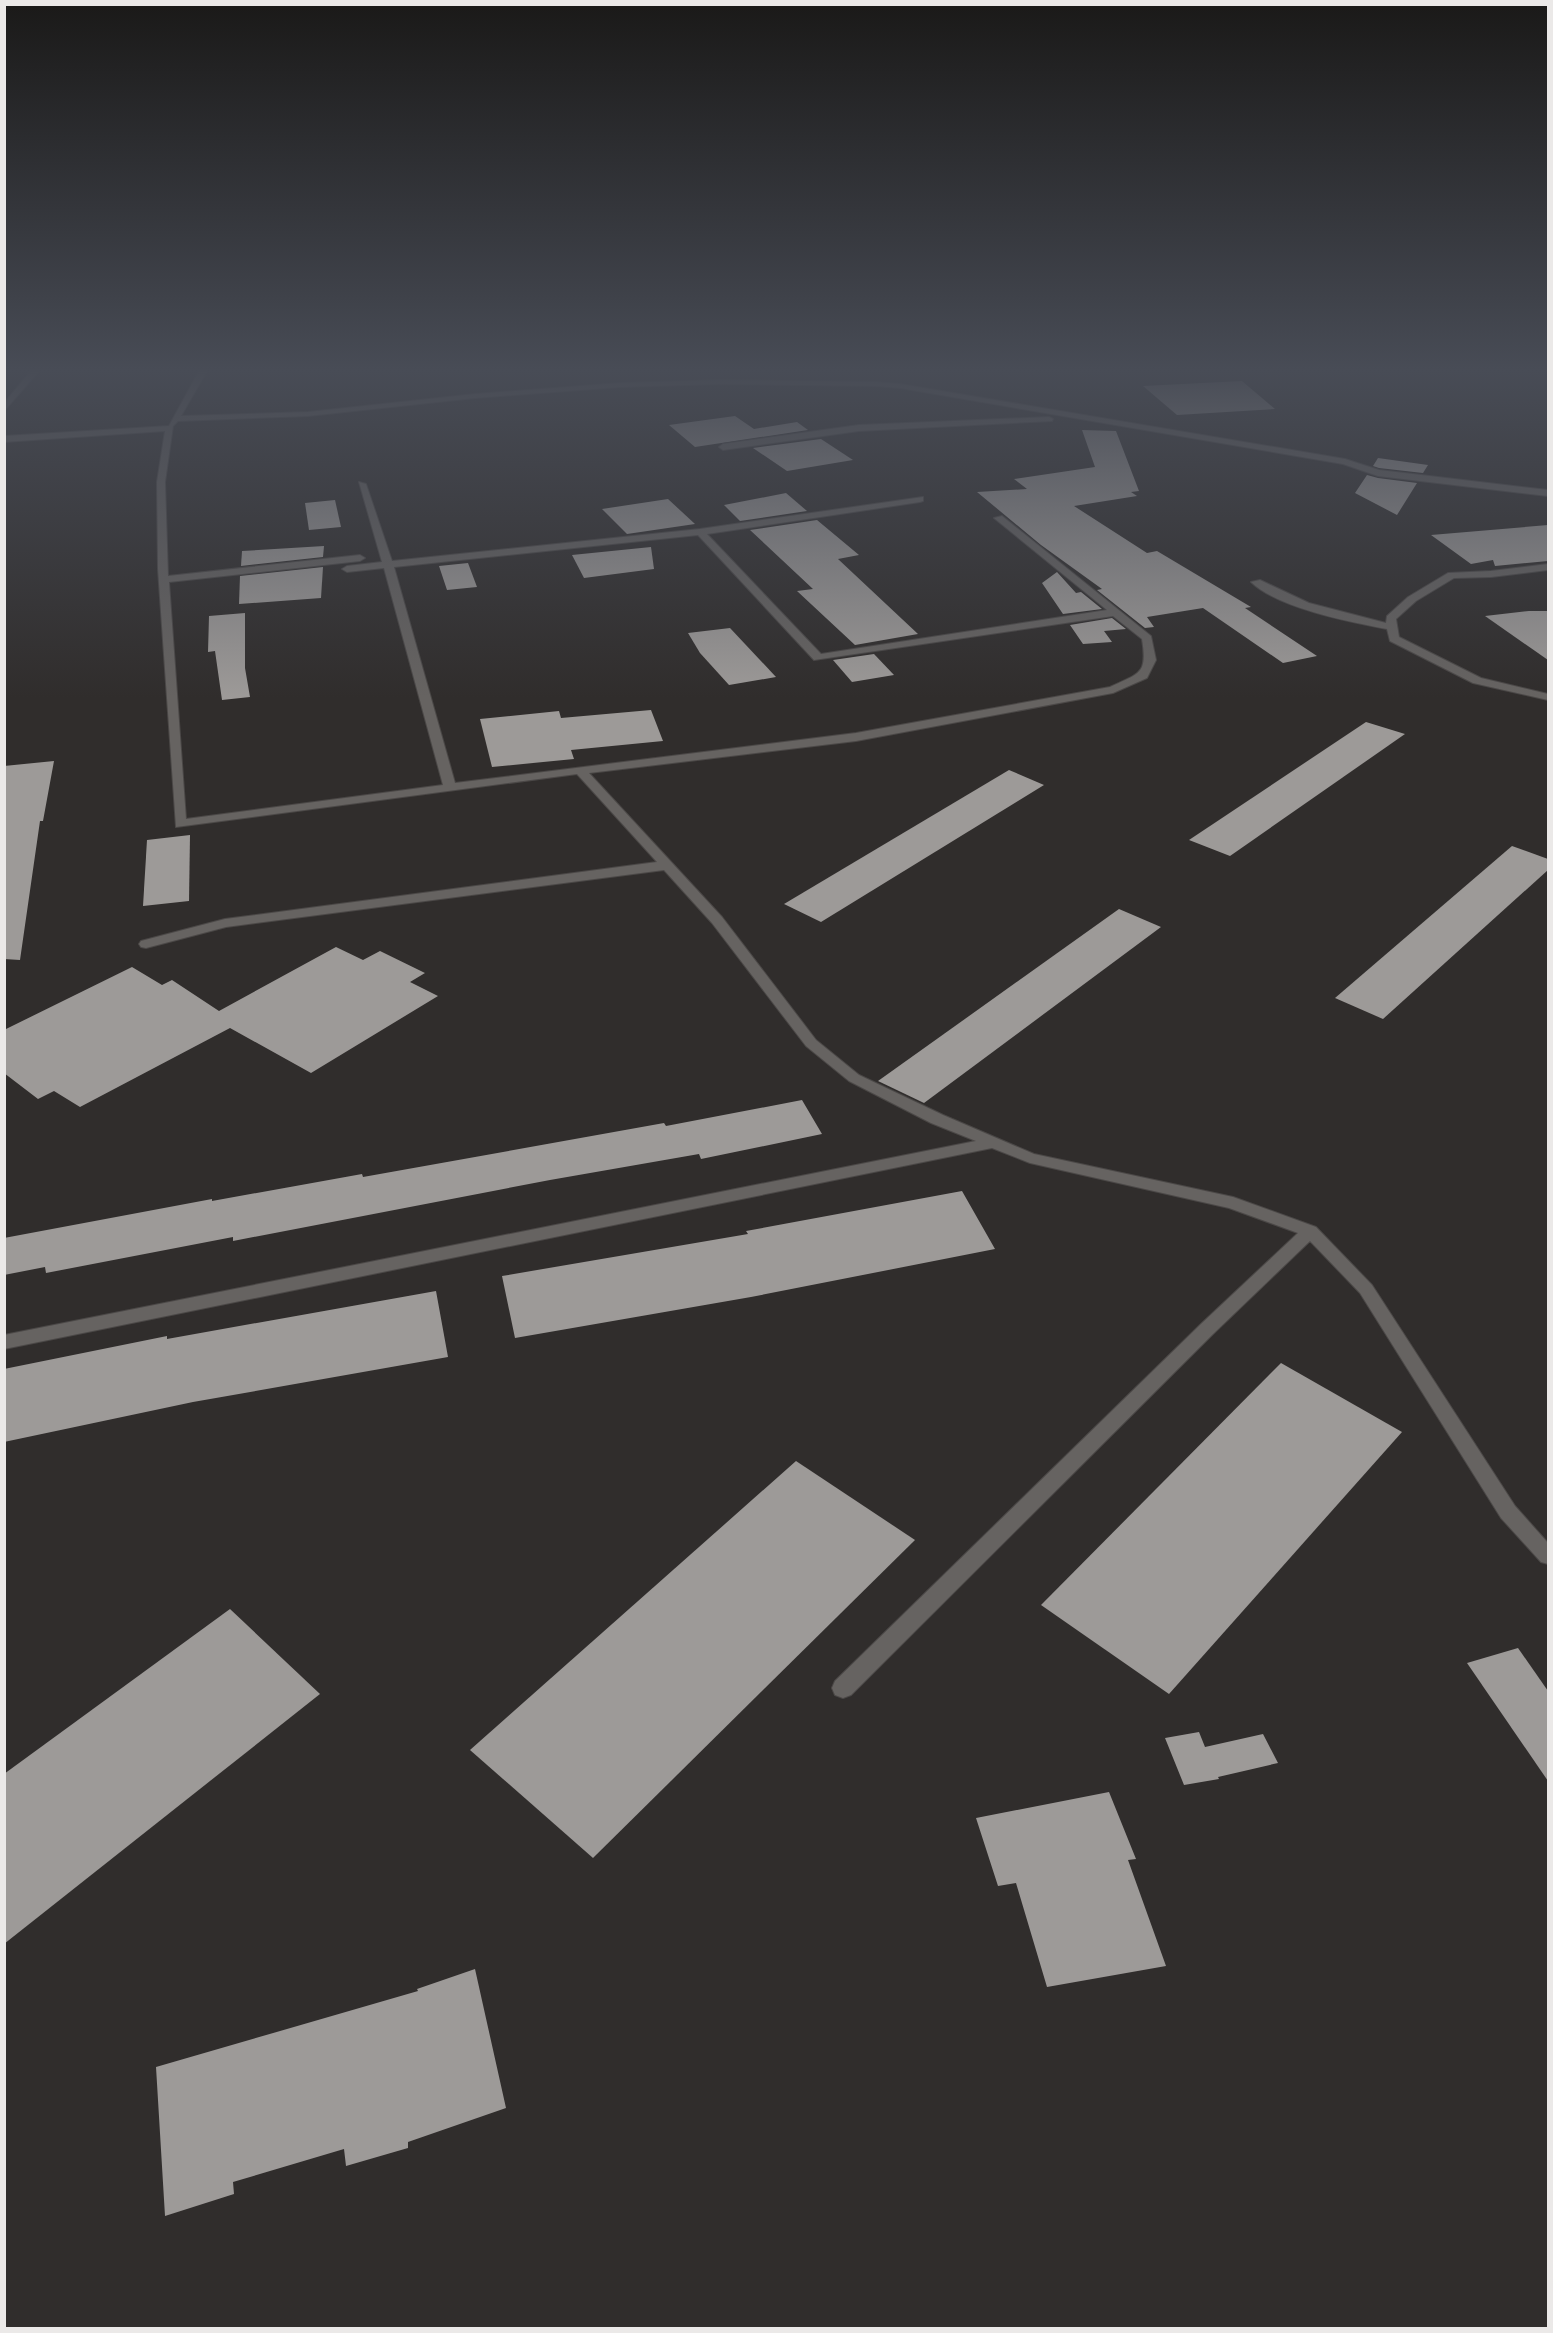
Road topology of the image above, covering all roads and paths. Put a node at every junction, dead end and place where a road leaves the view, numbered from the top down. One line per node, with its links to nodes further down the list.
1 (161, 480): 11 (street)
2 (1436, 480): 4 (street)
3 (362, 484): 8 (street)
4 (1548, 493)
5 (920, 499): 7 (street)
6 (999, 518): 13 (street)
7 (700, 532): 8 (street); 13 (street)
8 (386, 560): 10 (street); 11 (street); 17 (street)
9 (1548, 567): 14 (street)
10 (347, 569)
11 (164, 580): 17 (street)
12 (1256, 582): 14 (street)
13 (1117, 612): 16 (street)
14 (1392, 627): 15 (street)
15 (1548, 697)
16 (580, 770): 17 (street); 18 (street)
17 (450, 787)
18 (668, 865): 19 (street); 20 (street)
19 (146, 944)
20 (993, 1143): 21 (street); 22 (street)
21 (1310, 1232): 23 (street); 24 (street)
22 (4, 1342)
23 (1548, 1556)
24 (843, 1688)

